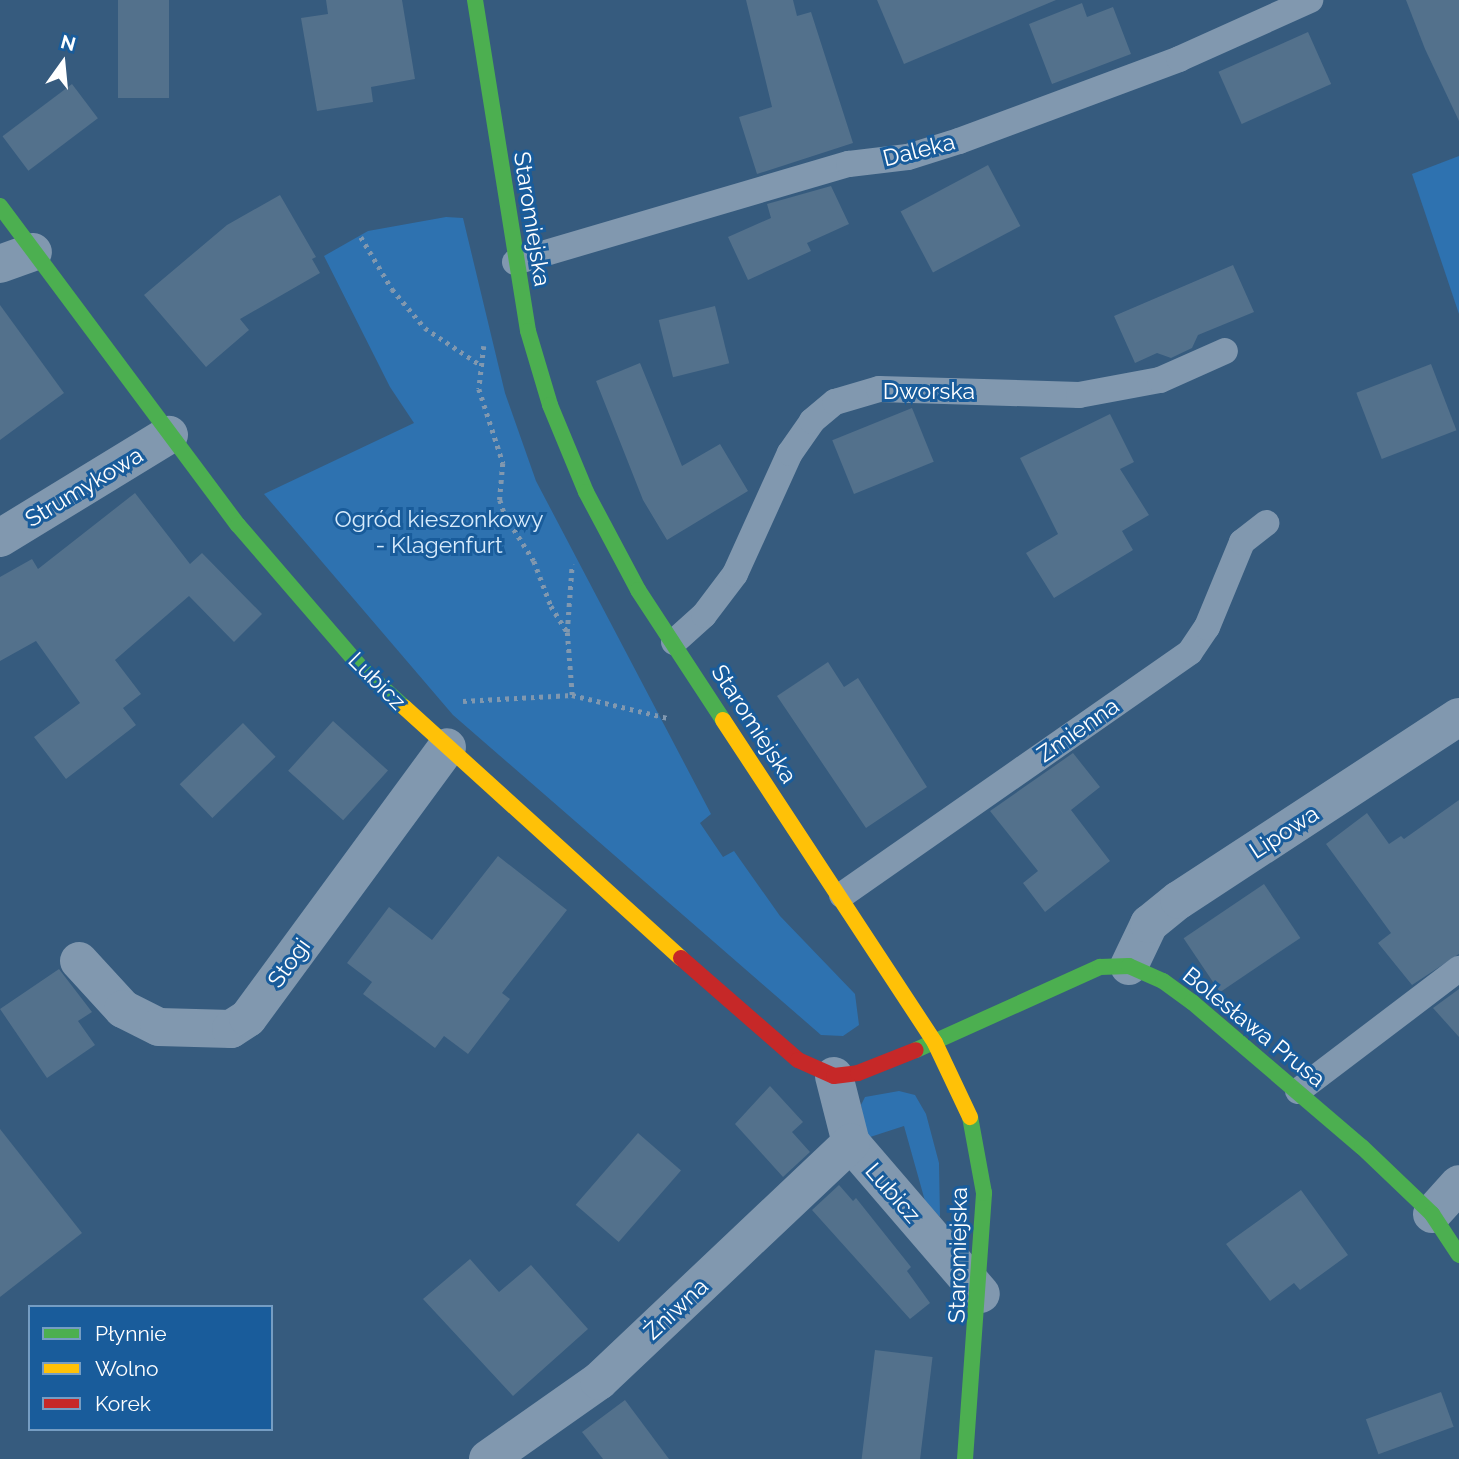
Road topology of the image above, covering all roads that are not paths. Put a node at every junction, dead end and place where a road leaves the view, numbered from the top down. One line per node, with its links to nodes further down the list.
1 (475, 0): 5 (street, Staromiejska)
2 (1310, 0): 5 (lane, Daleka)
3 (0, 206): 4 (street, Lubicz)
4 (16, 258): 7 (street, Lubicz)
5 (515, 262): 10 (street, Staromiejska)
6 (1225, 351): 10 (lane, Dworska)
7 (169, 435): 9 (street, Strumykowa); 12 (street, Lubicz)
8 (1266, 523): 13 (lane, Zmienna)
9 (0, 538)
10 (674, 642): 13 (street, Staromiejska)
11 (1459, 717): 15 (street, Lipowa)
12 (447, 747): 14 (street, Stogi); 18 (street, Lubicz)
13 (842, 895): 17 (street, Staromiejska)
14 (79, 961)
15 (1129, 967): 17 (street, Bolesława Prusa); 19 (street, Bolesława Prusa)
16 (1459, 969): 19 (lane)
17 (934, 1043): 18 (street); 24 (street, Staromiejska)
18 (834, 1076): 20 (street, Lubicz)
19 (1298, 1091): 22 (street, Bolesława Prusa)
20 (851, 1143): 24 (street, Lubicz); 25 (street, Żniwna)
21 (1459, 1185): 22 (street)
22 (1432, 1214): 23 (street, Bolesława Prusa)
23 (1459, 1255)
24 (981, 1294): 26 (street, Staromiejska)
25 (488, 1459)
26 (965, 1459)

